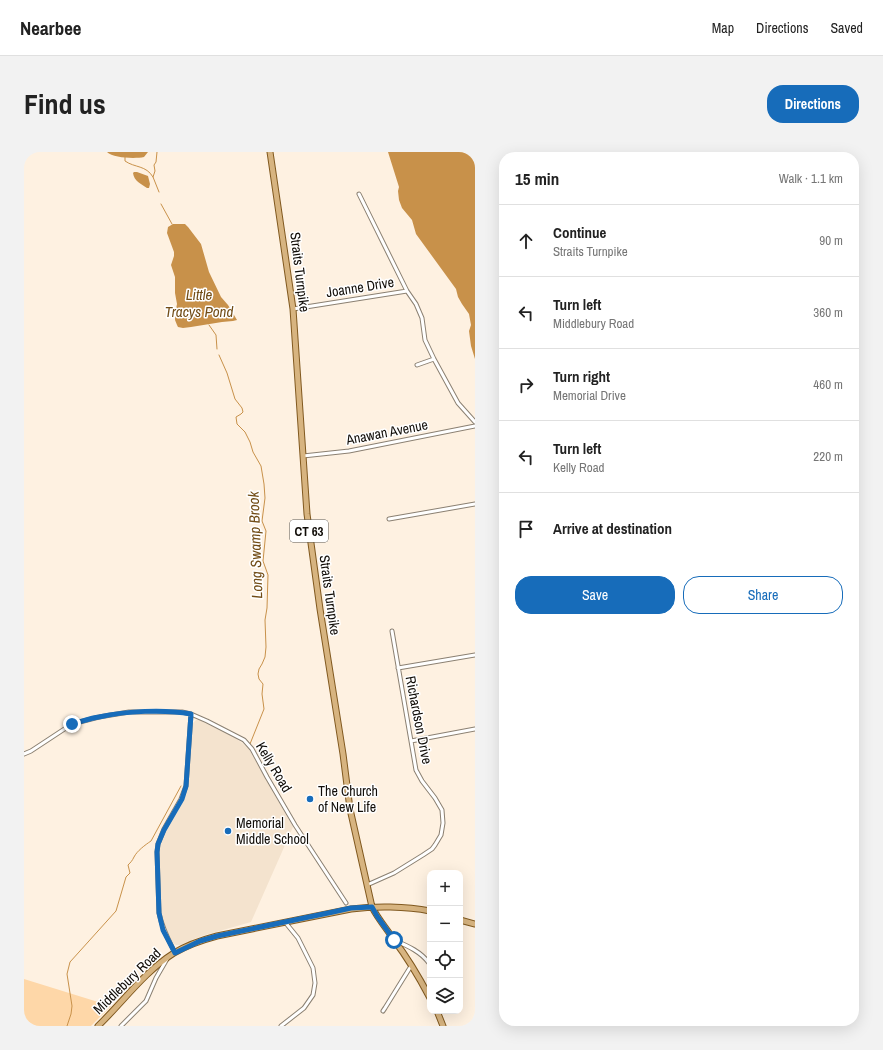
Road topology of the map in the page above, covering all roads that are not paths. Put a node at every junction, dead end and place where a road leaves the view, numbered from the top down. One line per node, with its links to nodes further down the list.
1 (270, 152): 4 (main road, Straits Turnpike / CT 63)
2 (359, 194): 3 (street)
3 (407, 291): 4 (street, Joanne Drive); 5 (street)
4 (293, 309): 9 (main road, Straits Turnpike / CT 63)
5 (434, 359): 6 (street); 7 (street)
6 (417, 366)
7 (475, 422)
8 (475, 426): 9 (street, Anawan Avenue)
9 (303, 456): 19 (main road, Straits Turnpike / CT 63)
10 (475, 504): 11 (street)
11 (389, 519)
12 (392, 631): 14 (street, Richardson Drive)
13 (475, 655): 14 (street)
14 (398, 668): 17 (street, Richardson Drive)
15 (191, 714): 18 (street, Kelly Road); 20 (street, Kelly Road); 27 (street)
16 (475, 729): 17 (street)
17 (411, 741): 19 (street, Richardson Drive)
18 (24, 754)
19 (367, 885): 21 (main road, Straits Turnpike / CT 63)
20 (346, 903)
21 (372, 907): 22 (main road, Middlebury Road); 24 (main road, Middlebury Road); 26 (main road, Straits Turnpike / CT 63)
22 (427, 911)
23 (463, 921): 25 (main road)
24 (285, 922): 27 (main road, Middlebury Road); 36 (street)
25 (475, 924)
26 (394, 940): 29 (street); 30 (main road, Straits Turnpike / CT 63)
27 (175, 953): 28 (main road, Middlebury Road)
28 (168, 957): 34 (main road, Middlebury Road); 35 (street)
29 (427, 960)
30 (411, 966): 31 (main road, Straits Turnpike / CT 63); 32 (street)
31 (427, 992)
32 (383, 1010)
33 (438, 1014): 37 (main road)
34 (98, 1026)
35 (121, 1026)
36 (281, 1026)
37 (443, 1026)

